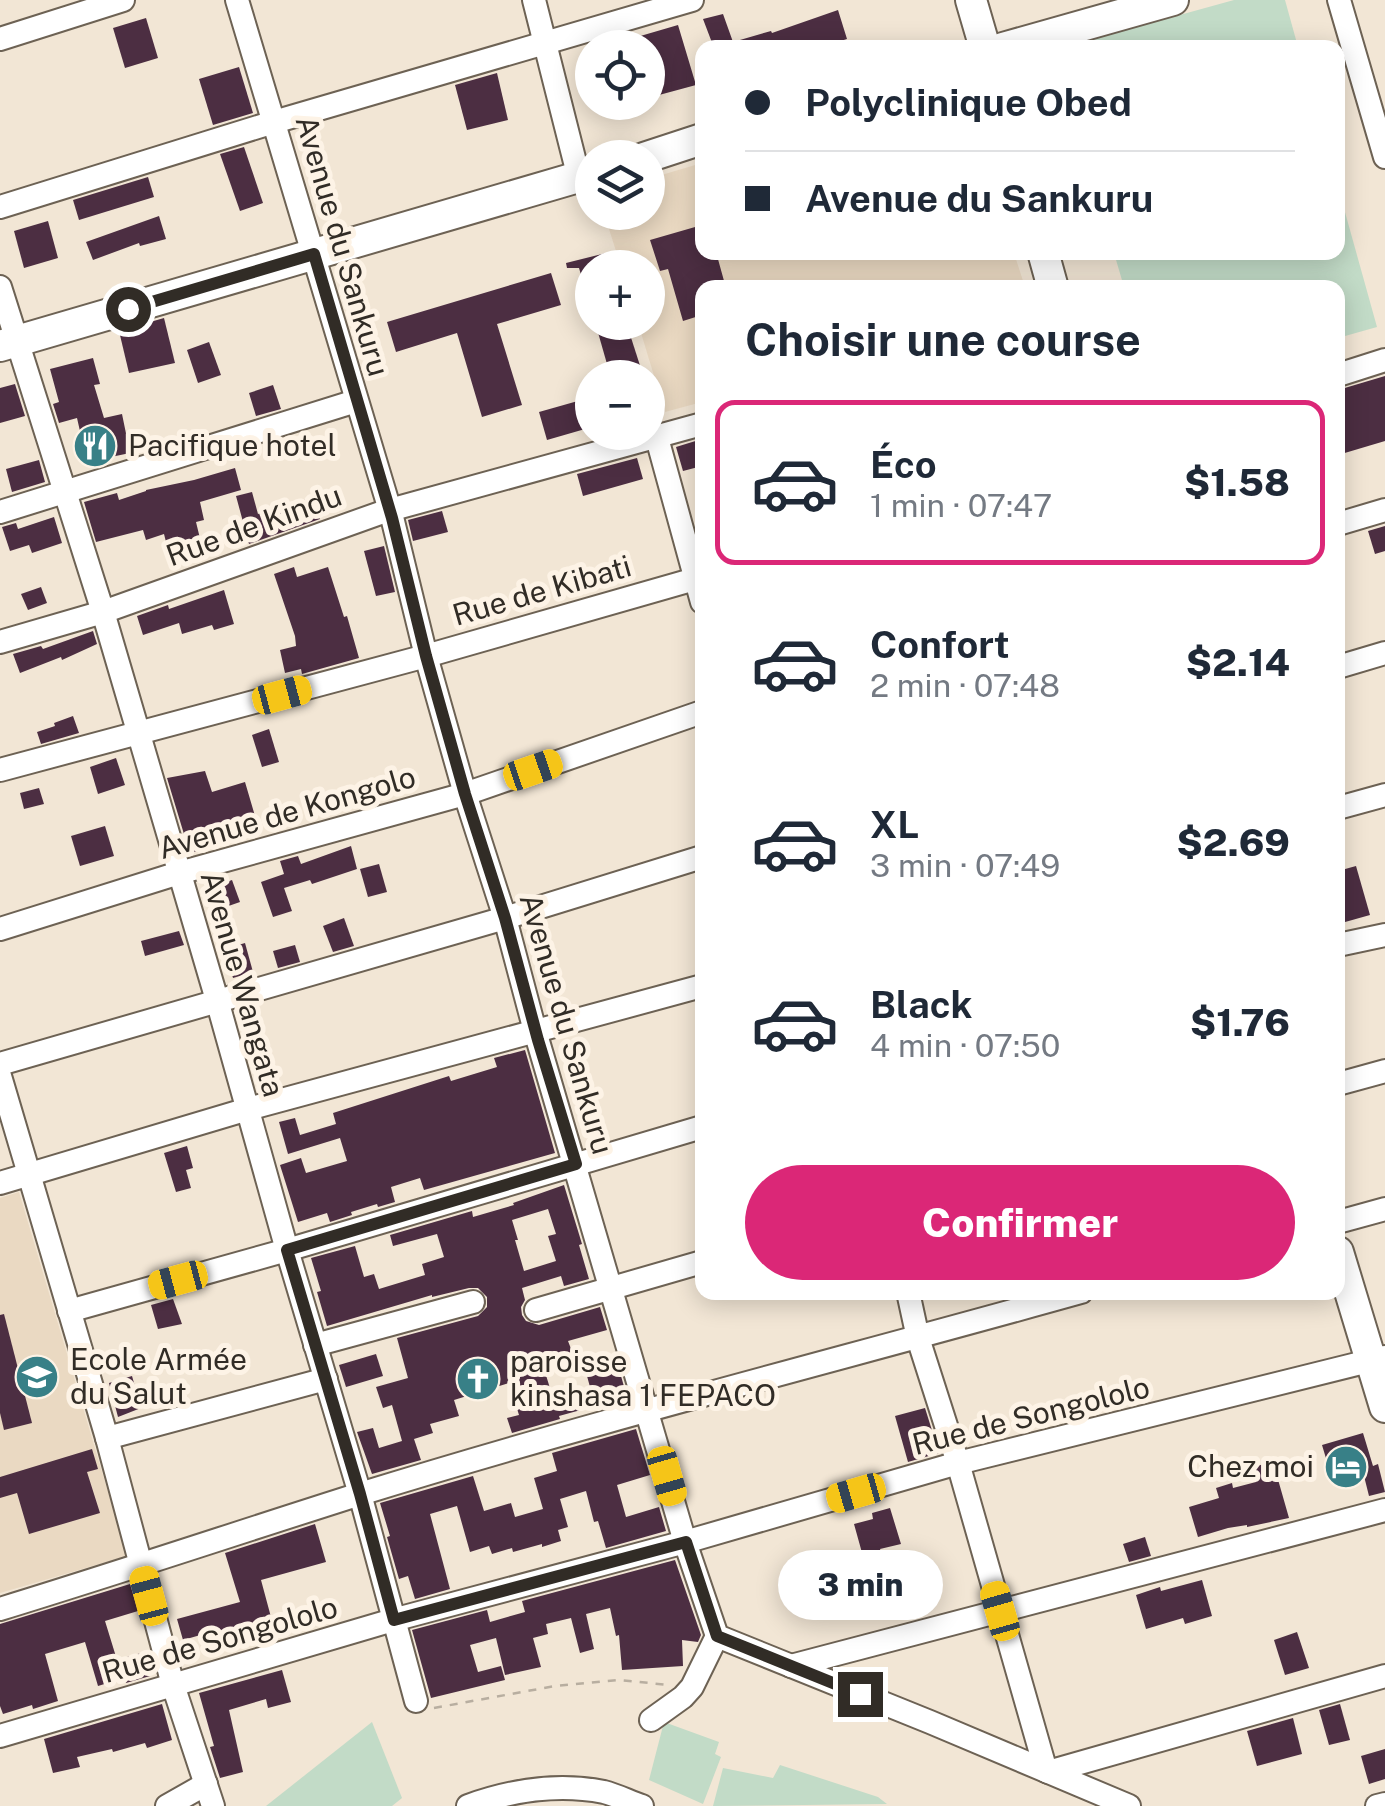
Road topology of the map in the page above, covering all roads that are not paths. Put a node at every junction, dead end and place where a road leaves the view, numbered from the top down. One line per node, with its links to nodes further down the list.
1 (123, 0): 8 (street)
2 (237, 0): 13 (street, Avenue du Sankuru)
3 (534, 0): 11 (street)
4 (692, 0): 11 (street)
5 (971, 0): 9 (main road)
6 (1339, 0): 12 (street)
7 (1167, 1): 10 (main road)
8 (0, 39)
9 (983, 40)
10 (1031, 40)
11 (545, 42): 13 (street); 14 (street)
12 (1377, 101): 17 (street)
13 (274, 122): 19 (street); 20 (street, Avenue du Sankuru)
14 (575, 140)
15 (695, 142): 16 (main road)
16 (665, 151)
17 (1385, 157)
18 (575, 178): 20 (main road)
19 (0, 206)
20 (314, 254): 22 (main road); 25 (street, Avenue du Sankuru)
21 (0, 286): 22 (street, Avenue Wangata)
22 (8, 344): 30 (street, Avenue Wangata)
23 (1385, 360): 24 (street)
24 (1345, 373)
25 (356, 400): 30 (street); 31 (street, Avenue du Sankuru)
26 (695, 426): 27 (street, Rue de Kindu)
27 (665, 436)
28 (612, 450): 31 (street, Rue de Kindu)
29 (660, 450): 35 (street)
30 (65, 493): 33 (street); 36 (street, Avenue Wangata)
31 (390, 510): 36 (street, Rue de Kindu); 39 (street, Avenue du Sankuru)
32 (1385, 510): 34 (street)
33 (0, 512)
34 (1345, 522)
35 (695, 579): 39 (street, Rue de Kibati)
36 (103, 612): 37 (street, Rue de Kindu); 42 (street, Avenue Wangata)
37 (0, 642)
38 (1385, 653): 40 (street)
39 (426, 656): 42 (street, Rue de Kibati); 44 (street, Avenue du Sankuru)
40 (1345, 665)
41 (695, 714): 44 (street, Avenue de Kongolo)
42 (138, 734): 43 (street, Rue de Kibati); 48 (street, Avenue Wangata)
43 (0, 770)
44 (465, 794): 48 (street, Avenue de Kongolo); 49 (street, Avenue du Sankuru)
45 (1385, 795): 46 (street)
46 (1345, 806)
47 (695, 859): 49 (street)
48 (179, 873): 50 (street, Avenue de Kongolo); 54 (street, Avenue Wangata)
49 (505, 918): 54 (street); 55 (street, Avenue du Sankuru)
50 (0, 929)
51 (1385, 935): 52 (street)
52 (1345, 944)
53 (695, 988): 55 (street)
54 (217, 1000): 56 (street); 60 (street, Avenue Wangata)
55 (535, 1030): 60 (street); 62 (street, Avenue du Sankuru)
56 (0, 1064)
57 (1385, 1071): 59 (street)
58 (0, 1076): 63 (street)
59 (1345, 1082)
60 (248, 1109): 63 (street); 67 (street, Avenue Wangata)
61 (695, 1129): 62 (street)
62 (576, 1164): 67 (street); 70 (street, Avenue du Sankuru)
63 (30, 1174): 64 (street); 75 (street)
64 (0, 1183)
65 (1385, 1209): 66 (street)
66 (1345, 1220)
67 (287, 1250): 75 (street); 77 (street, Avenue Wangata)
68 (695, 1264): 70 (street)
69 (1345, 1271): 78 (main road)
70 (612, 1288): 74 (street); 81 (street, Avenue du Sankuru)
71 (910, 1300): 76 (street)
72 (1053, 1300): 76 (street)
73 (472, 1302): 77 (street)
74 (536, 1310)
75 (69, 1311): 82 (street)
76 (918, 1338): 81 (street); 83 (street)
77 (316, 1345): 79 (street, Avenue Wangata)
78 (1378, 1359): 80 (main road); 83 (street, Rue de Songololo)
79 (326, 1379): 82 (street); 84 (street, Avenue Wangata)
80 (1385, 1407)
81 (648, 1410): 84 (street); 86 (street, Avenue du Sankuru)
82 (106, 1438): 87 (street)
83 (958, 1464): 86 (street, Rue de Songololo); 89 (street)
84 (360, 1494): 87 (street); 90 (street, Avenue Wangata)
85 (1385, 1510): 89 (street)
86 (686, 1542): 90 (street, Rue de Songololo); 91 (street, Avenue du Sankuru)
87 (141, 1566): 88 (street); 94 (street)
88 (0, 1608)
89 (1000, 1611): 92 (street); 98 (street)
90 (394, 1620): 94 (street, Rue de Songololo); 95 (street, Avenue Wangata)
91 (717, 1636): 92 (street); 96 (street)
92 (791, 1666): 98 (street)
93 (1385, 1676): 98 (street)
94 (173, 1686): 97 (street, Rue de Songololo); 99 (street)
95 (416, 1701)
96 (651, 1720)
97 (0, 1736)
98 (1047, 1772): 104 (street)
99 (210, 1795): 101 (street)
100 (1385, 1804): 105 (street)
101 (166, 1806)
102 (468, 1806): 103 (street)
103 (642, 1806)
104 (1129, 1806)
105 (1377, 1806)

